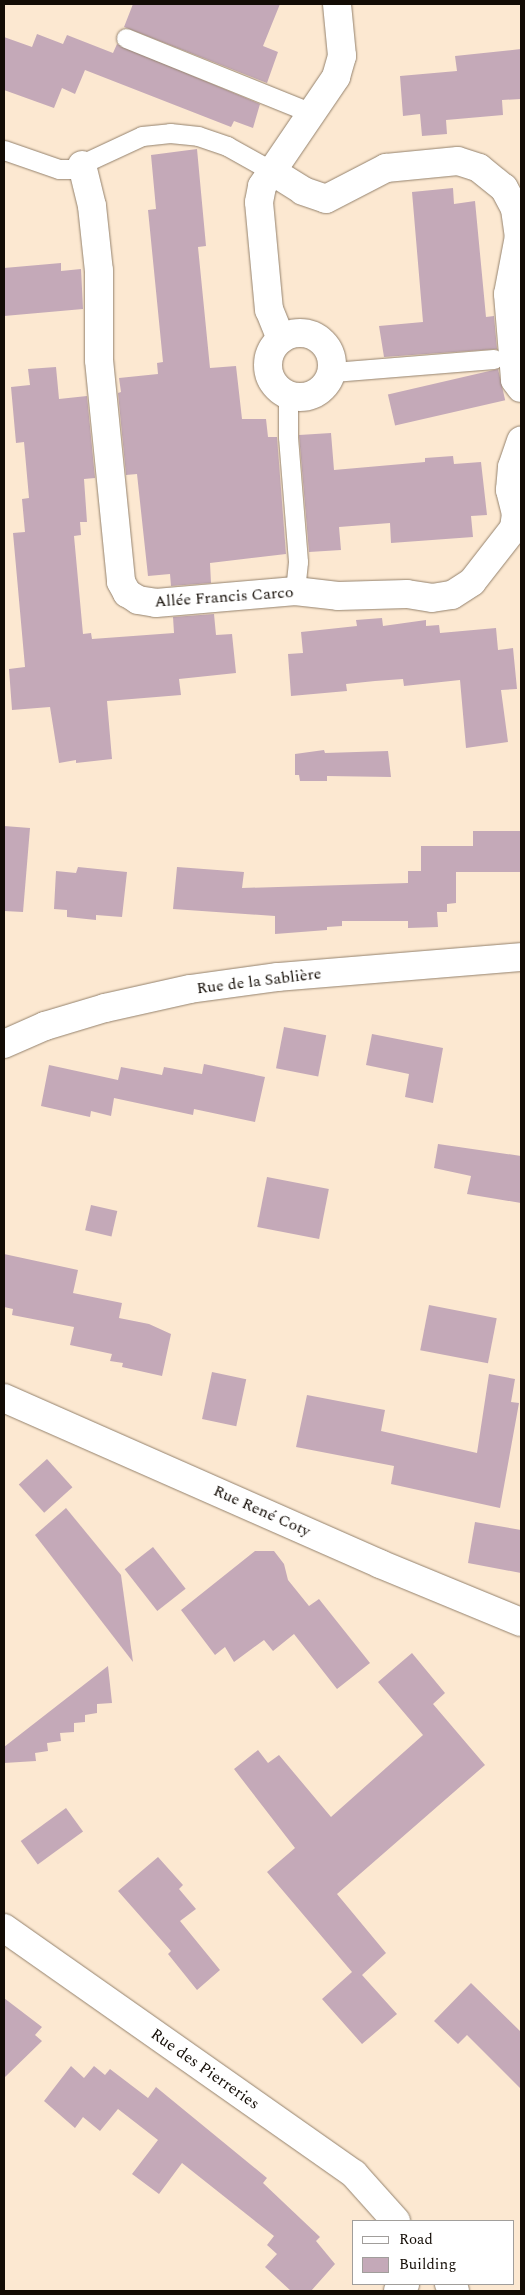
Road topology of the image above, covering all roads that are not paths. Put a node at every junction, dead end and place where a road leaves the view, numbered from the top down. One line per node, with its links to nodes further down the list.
1 (337, 4): 3 (street)
2 (126, 38): 3 (lane)
3 (312, 113): 6 (street)
4 (4, 150): 5 (lane)
5 (82, 165): 6 (lane); 13 (street, Allée Francis Carco)
6 (270, 170): 7 (street); 10 (street)
7 (281, 339): 9 (street); 11 (street)
8 (493, 358): 9 (lane)
9 (332, 372): 11 (street)
10 (521, 388)
11 (293, 395): 13 (lane)
12 (521, 441): 13 (street, Allée Francis Carco)
13 (295, 591)
14 (521, 957): 15 (street, Rue de la Sablière)
15 (4, 1044)
16 (4, 1398): 17 (street, Rue René Coty)
17 (521, 1622)
18 (4, 1928): 19 (street, Rue des Pierreries)
19 (395, 2220)

